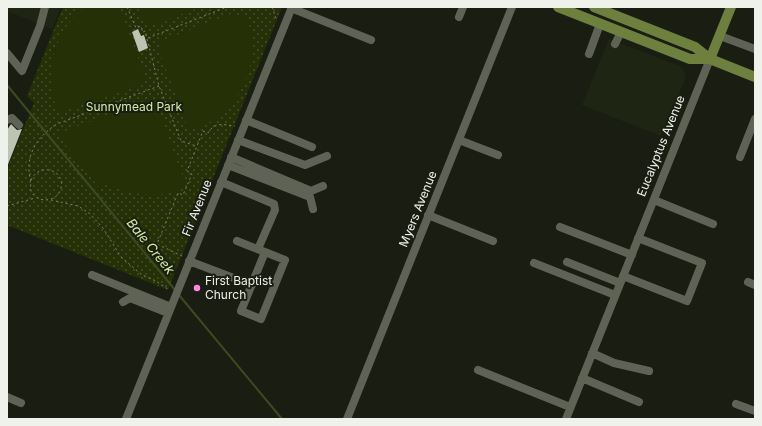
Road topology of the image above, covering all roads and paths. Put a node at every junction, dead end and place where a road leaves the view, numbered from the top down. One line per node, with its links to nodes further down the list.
1 (45, 7): 20 (street)
2 (127, 7): 16 (path)
3 (227, 7): 16 (path)
4 (272, 7): 12 (path)
5 (291, 7): 17 (street); 27 (street, Fir Avenue)
6 (463, 7): 11 (street)
7 (512, 7): 31 (street, Myers Avenue)
8 (558, 7): 13 (main road)
9 (731, 7): 15 (main road, Eucalyptus Avenue)
10 (598, 8): 22 (main road)
11 (459, 17)
12 (277, 21)
13 (600, 24): 14 (main road); 21 (street)
14 (621, 32): 18 (street); 22 (main road)
15 (720, 36): 19 (street); 22 (main road, Eucalyptus Avenue)
16 (147, 38): 24 (path)
17 (371, 40)
18 (615, 44)
19 (755, 49)
20 (7, 53)
21 (589, 54)
22 (710, 60): 23 (main road); 44 (street, Eucalyptus Avenue)
23 (755, 78)
24 (159, 86): 32 (path); 38 (path)
25 (755, 119): 36 (street)
26 (7, 120): 28 (street)
27 (246, 120): 30 (street, Fir Avenue); 33 (street)
28 (19, 125)
29 (235, 126): 32 (path)
30 (238, 140): 35 (street); 37 (street, Fir Avenue)
31 (458, 140): 34 (street); 47 (street, Myers Avenue)
32 (196, 146): 55 (path)
33 (312, 147)
34 (498, 155)
35 (327, 156)
36 (740, 157)
37 (229, 161): 39 (street, Fir Avenue); 40 (street); 46 (street)
38 (31, 180): 42 (path); 43 (path)
39 (221, 182): 53 (street); 55 (street, Fir Avenue)
40 (323, 186)
41 (40, 196): 42 (path)
42 (37, 198): 43 (path); 45 (path)
43 (50, 200): 61 (path)
44 (654, 200): 48 (street); 50 (street, Eucalyptus Avenue)
45 (7, 206)
46 (312, 209)
47 (428, 215): 52 (street); 76 (street, Myers Avenue)
48 (713, 224)
49 (560, 227): 54 (street)
50 (638, 238): 54 (street, Eucalyptus Avenue); 59 (street)
51 (237, 241): 53 (street)
52 (493, 241)
53 (262, 251): 60 (street); 60 (street)
54 (632, 255): 59 (street, Eucalyptus Avenue)
55 (186, 258): 60 (street); 61 (street, Fir Avenue)
56 (567, 262): 59 (street)
57 (534, 263): 62 (street)
58 (92, 275): 64 (street)
59 (622, 279): 62 (street, Eucalyptus Avenue)
60 (252, 285)
61 (174, 292): 64 (street, Fir Avenue)
62 (615, 295): 65 (street, Eucalyptus Avenue)
63 (123, 302): 64 (street)
64 (169, 310): 75 (street, Fir Avenue)
65 (592, 353): 67 (street); 68 (street, Eucalyptus Avenue)
66 (478, 370): 73 (street)
67 (649, 371)
68 (582, 378): 70 (street); 73 (street, Eucalyptus Avenue)
69 (7, 398): 71 (street)
70 (638, 402)
71 (21, 403)
72 (736, 404): 74 (street)
73 (570, 407): 77 (street, Eucalyptus Avenue)
74 (755, 411)
75 (126, 419)
76 (346, 419)
77 (566, 419)

